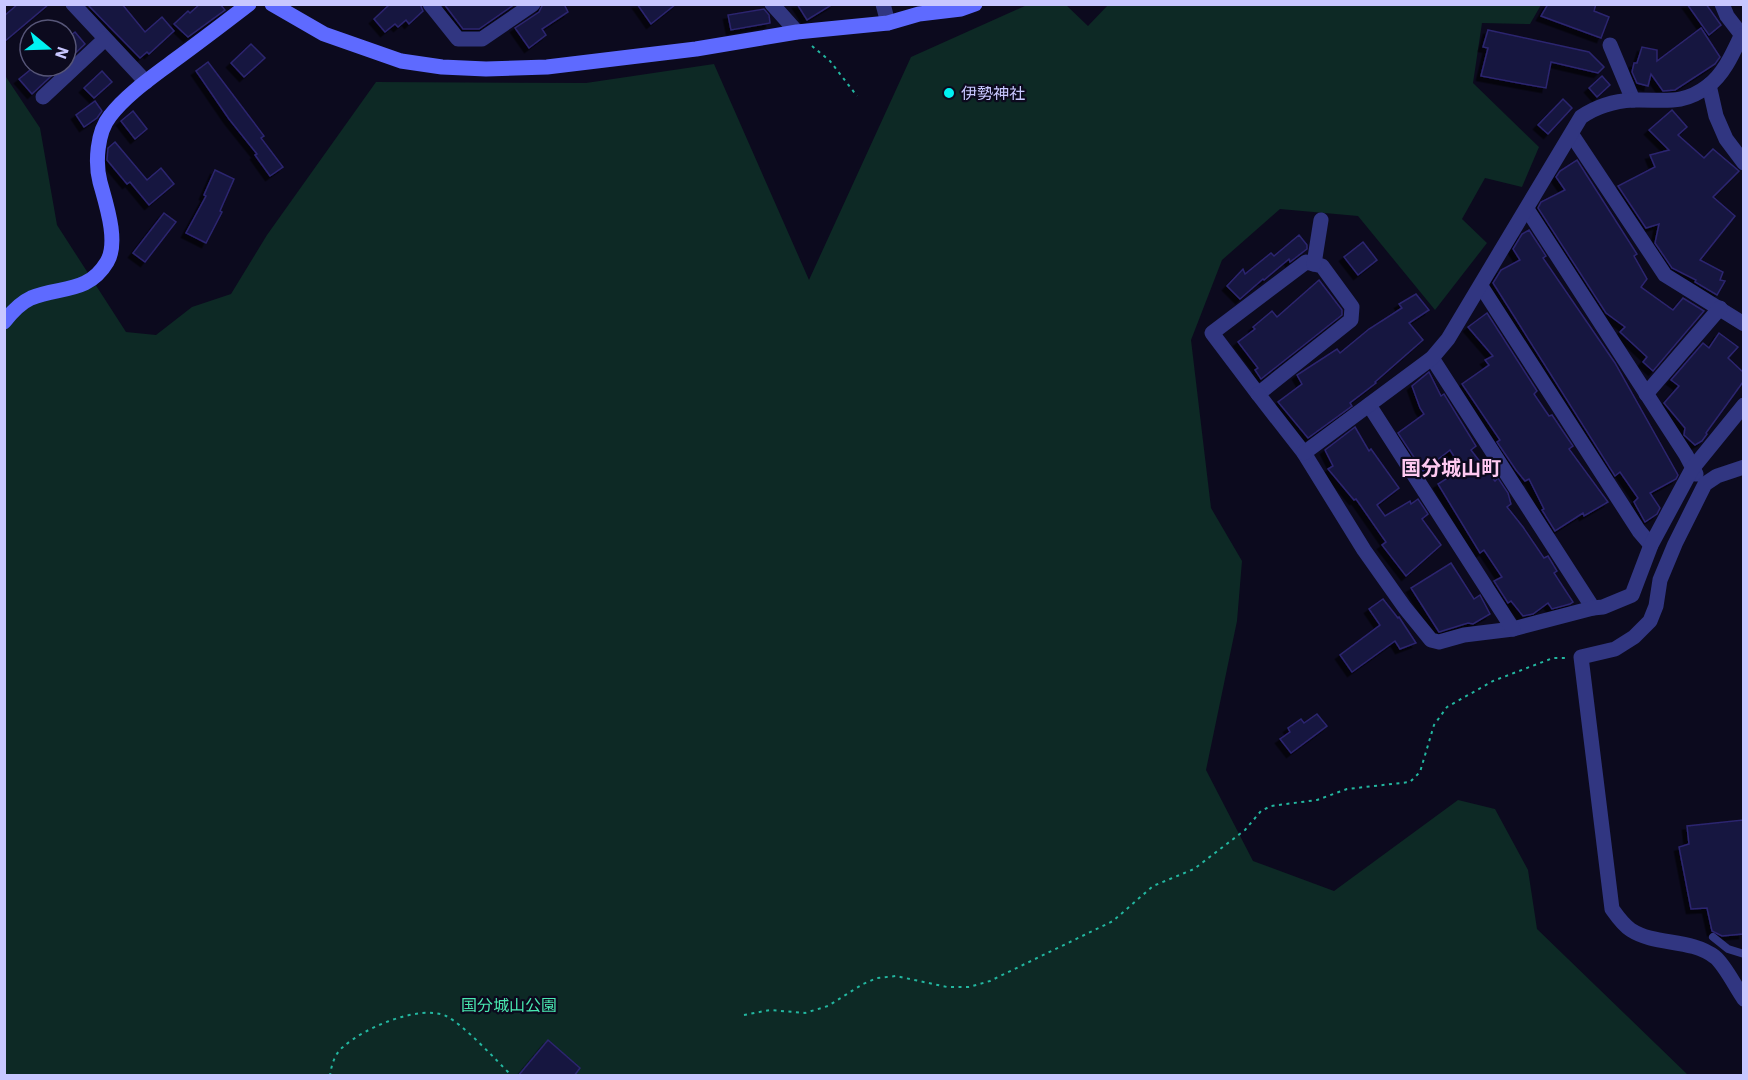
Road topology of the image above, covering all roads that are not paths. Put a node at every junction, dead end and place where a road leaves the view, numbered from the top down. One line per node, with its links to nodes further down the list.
1 (73, 4): 13 (street)
2 (249, 4): 15 (street)
3 (272, 4): 11 (street)
4 (430, 4): 5 (street)
5 (533, 4)
6 (772, 4): 11 (street)
7 (883, 4): 10 (street)
8 (975, 4): 10 (street)
9 (1722, 4): 12 (street)
10 (888, 23): 11 (street)
11 (797, 32)
12 (1742, 37): 16 (street)
13 (105, 39): 15 (street); 17 (street)
14 (1610, 45): 18 (street)
15 (146, 82): 26 (street)
16 (1709, 85): 18 (street); 20 (street)
17 (43, 97)
18 (1634, 100): 19 (street)
19 (1572, 135): 21 (street); 25 (street)
20 (1743, 164)
21 (1527, 209): 24 (street); 30 (street)
22 (1320, 220): 23 (street)
23 (1314, 264): 29 (street); 29 (street)
24 (1481, 286): 28 (street); 37 (street)
25 (1720, 308): 27 (street); 30 (street)
26 (4, 322)
27 (1743, 324)
28 (1432, 358): 31 (street); 38 (street)
29 (1258, 394): 33 (street)
30 (1646, 394): 35 (street)
31 (1370, 405): 33 (street); 39 (street)
32 (1743, 405): 35 (street)
33 (1304, 453): 39 (street)
34 (1743, 467): 36 (street)
35 (1692, 469): 36 (street); 37 (street)
36 (1705, 484): 42 (street)
37 (1651, 544): 38 (street)
38 (1593, 608): 39 (street)
39 (1513, 629)
40 (1713, 937): 41 (lane)
41 (1743, 954)
42 (1743, 999)

